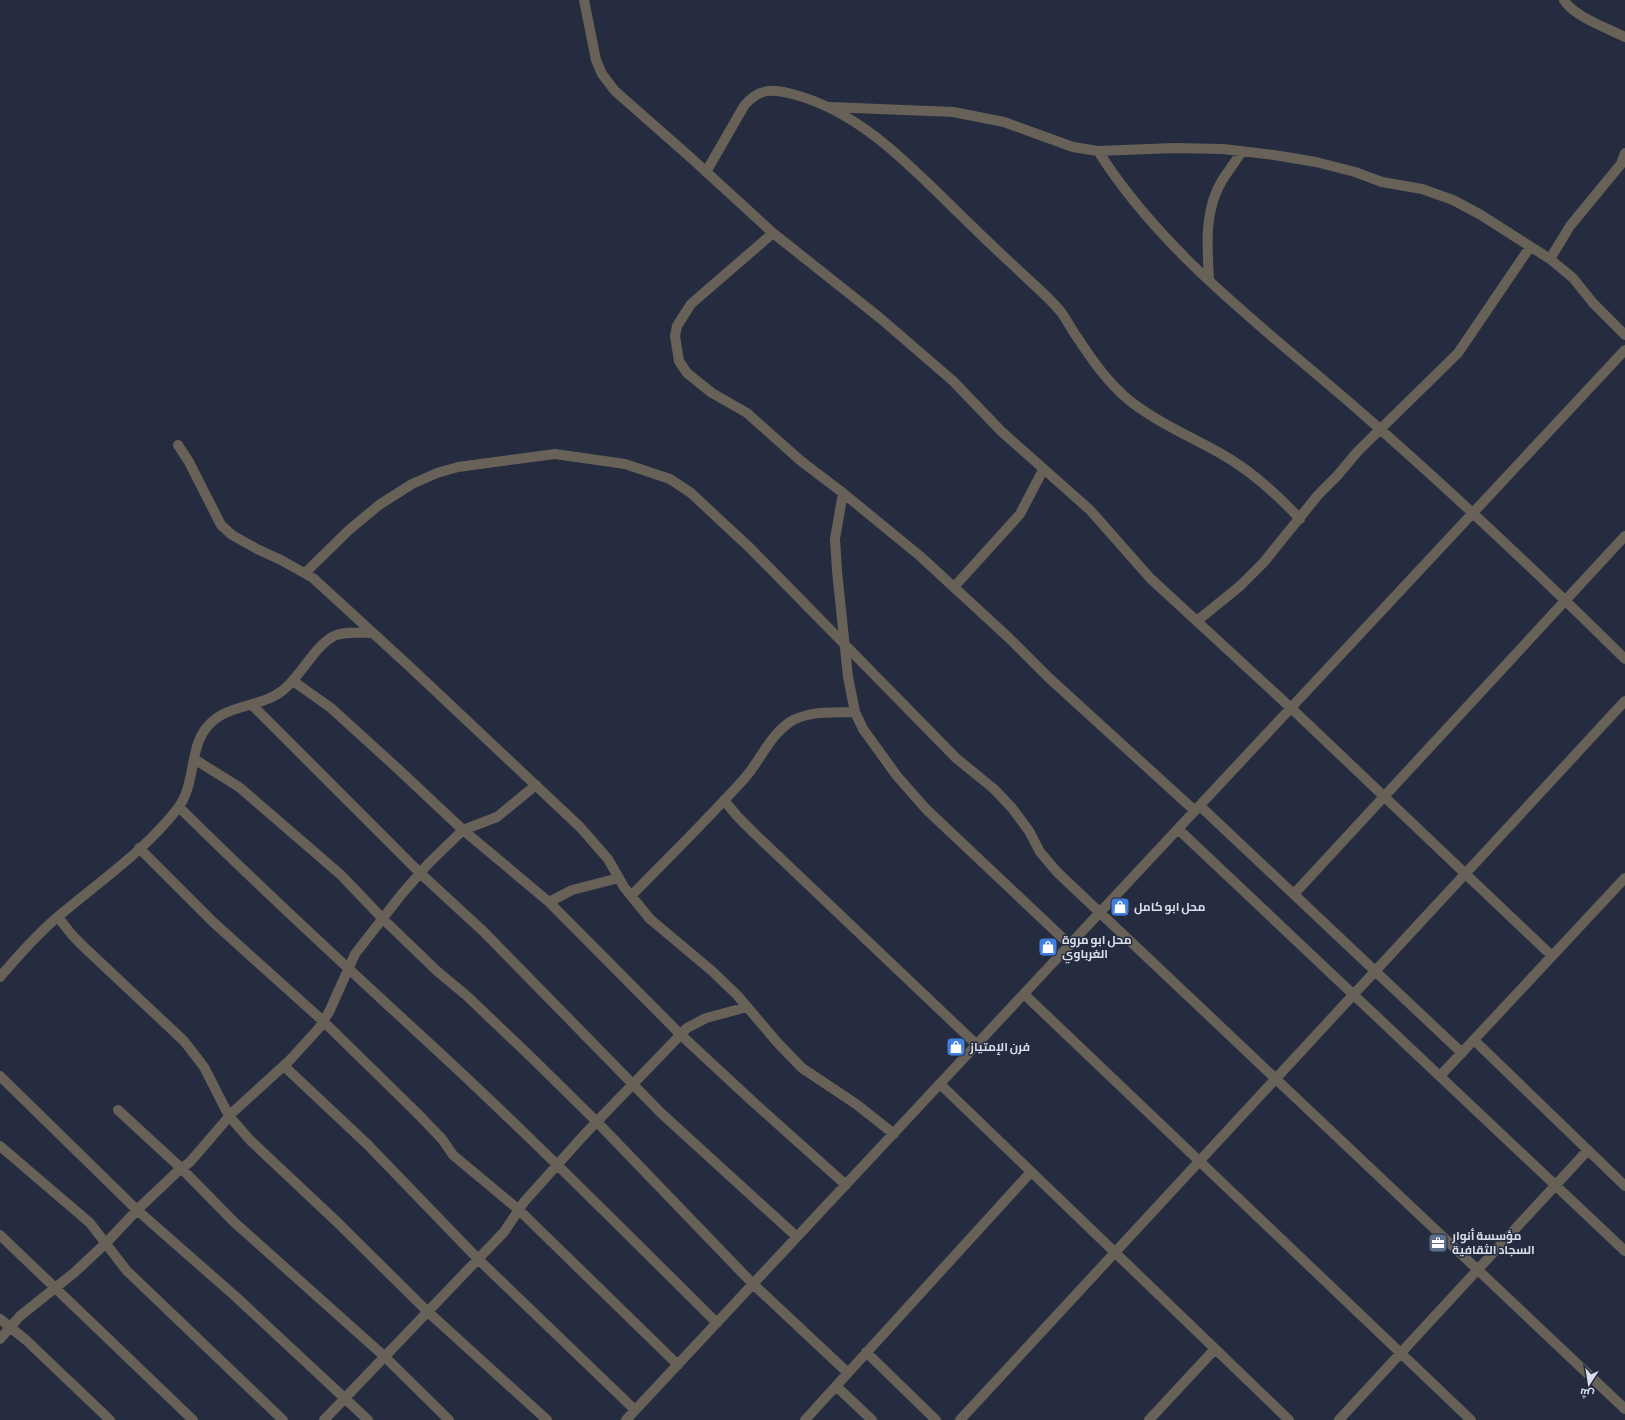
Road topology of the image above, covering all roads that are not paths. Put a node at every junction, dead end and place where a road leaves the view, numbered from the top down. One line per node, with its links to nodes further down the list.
1 (584, 0): 8 (street)
2 (1564, 0): 3 (street)
3 (1625, 37)
4 (830, 107): 5 (street); 8 (street); 20 (street)
5 (1098, 151): 6 (street); 12 (street)
6 (1242, 151): 10 (street); 12 (street)
7 (1625, 154): 11 (street)
8 (706, 172): 9 (street)
9 (773, 233): 17 (street); 18 (street)
10 (1530, 247): 11 (street); 15 (street)
11 (1550, 259): 13 (street)
12 (1209, 278): 15 (street)
13 (1625, 335)
14 (1625, 350): 19 (street)
15 (1379, 429): 19 (street); 20 (street)
16 (178, 446): 22 (street)
17 (1043, 470): 23 (street); 25 (street)
18 (843, 493): 23 (street); 27 (street)
19 (1472, 514): 24 (street); 32 (street)
20 (1300, 519): 25 (street)
21 (1625, 536): 24 (street)
22 (304, 573): 26 (street); 27 (street)
23 (954, 588): 39 (street)
24 (1565, 600): 28 (street); 36 (street)
25 (1197, 621): 32 (street)
26 (373, 632): 29 (street); 35 (street)
27 (846, 646): 33 (street); 50 (street)
28 (1625, 659)
29 (293, 680): 31 (street); 41 (street)
30 (1625, 701): 44 (street)
31 (252, 705): 34 (street); 43 (street)
32 (1291, 708): 36 (street); 39 (street)
33 (855, 712): 37 (street); 53 (street)
34 (194, 759): 38 (street); 52 (street)
35 (536, 785): 41 (street); 45 (street)
36 (1384, 797): 44 (street); 47 (street)
37 (724, 800): 48 (street); 64 (street)
38 (179, 807): 42 (street); 55 (street)
39 (1197, 808): 40 (street); 47 (street)
40 (1178, 829): 50 (street); 59 (street)
41 (463, 830): 43 (street); 49 (street)
42 (139, 848): 51 (street); 61 (street)
43 (420, 873): 52 (street); 70 (street)
44 (1464, 874): 54 (street); 56 (street)
45 (619, 878): 48 (street); 49 (street)
46 (1625, 878): 54 (street)
47 (1294, 894): 56 (street)
48 (631, 896): 60 (street)
49 (549, 902): 62 (street)
50 (1101, 912): 53 (street); 69 (street)
51 (58, 917): 57 (street); 73 (street)
52 (383, 919): 55 (street); 74 (street)
53 (1070, 945): 58 (street)
54 (1552, 956): 63 (street)
55 (348, 969): 61 (street); 79 (street)
56 (1375, 971): 59 (street); 65 (street)
57 (0, 976)
58 (1024, 994): 64 (street); 78 (street)
59 (1353, 994): 68 (street); 69 (street)
60 (747, 1007): 62 (street); 75 (street)
61 (323, 1021): 66 (street); 86 (street)
62 (681, 1035): 70 (street); 82 (street)
63 (1474, 1040): 65 (street); 77 (street)
64 (977, 1045): 71 (street)
65 (1462, 1053): 68 (street)
66 (284, 1066): 73 (street); 92 (street)
67 (0, 1076): 85 (street)
68 (1440, 1076): 83 (street)
69 (1276, 1078): 78 (street); 93 (street)
70 (633, 1084): 74 (street); 88 (street)
71 (940, 1084): 75 (street); 81 (street)
72 (118, 1110): 80 (street)
73 (229, 1116): 80 (street); 96 (street)
74 (597, 1122): 79 (street); 94 (street)
75 (894, 1134): 82 (street)
76 (0, 1146): 89 (street)
77 (1588, 1150): 83 (street); 84 (street)
78 (1199, 1161): 91 (street); 103 (street)
79 (557, 1165): 86 (street); 98 (street)
80 (182, 1169): 85 (street); 104 (street)
81 (1031, 1172): 91 (street); 102 (street)
82 (846, 1185): 88 (street)
83 (1555, 1185): 90 (street); 93 (street)
84 (1625, 1186)
85 (137, 1210): 89 (street); 108 (street)
86 (519, 1210): 92 (street); 105 (street)
87 (0, 1235): 95 (street)
88 (797, 1237): 94 (street)
89 (106, 1243): 95 (street); 113 (street)
90 (1625, 1251)
91 (1115, 1252): 101 (street); 122 (street)
92 (478, 1259): 96 (street); 110 (street)
93 (1478, 1270): 103 (street); 109 (street)
94 (753, 1284): 98 (street); 106 (street)
95 (55, 1288): 99 (street); 112 (street)
96 (427, 1311): 104 (street); 117 (street)
97 (0, 1319): 99 (street)
98 (717, 1323): 105 (street)
99 (10, 1327): 100 (street); 111 (street)
100 (0, 1338)
101 (1215, 1348): 123 (street); 124 (street)
102 (866, 1352): 106 (street); 121 (street)
103 (1401, 1353): 125 (street); 126 (street)
104 (384, 1356): 108 (street); 116 (street)
105 (678, 1365): 110 (street)
106 (848, 1373): 107 (street)
107 (836, 1386): 119 (street); 120 (street)
108 (345, 1397): 114 (street); 115 (street)
109 (1625, 1409)
110 (635, 1410): 118 (street)
111 (110, 1420)
112 (193, 1420)
113 (282, 1420)
114 (324, 1420)
115 (368, 1420)
116 (449, 1420)
117 (547, 1420)
118 (626, 1420)
119 (805, 1420)
120 (872, 1420)
121 (936, 1420)
122 (960, 1420)
123 (1149, 1420)
124 (1289, 1420)
125 (1339, 1420)
126 (1471, 1420)

